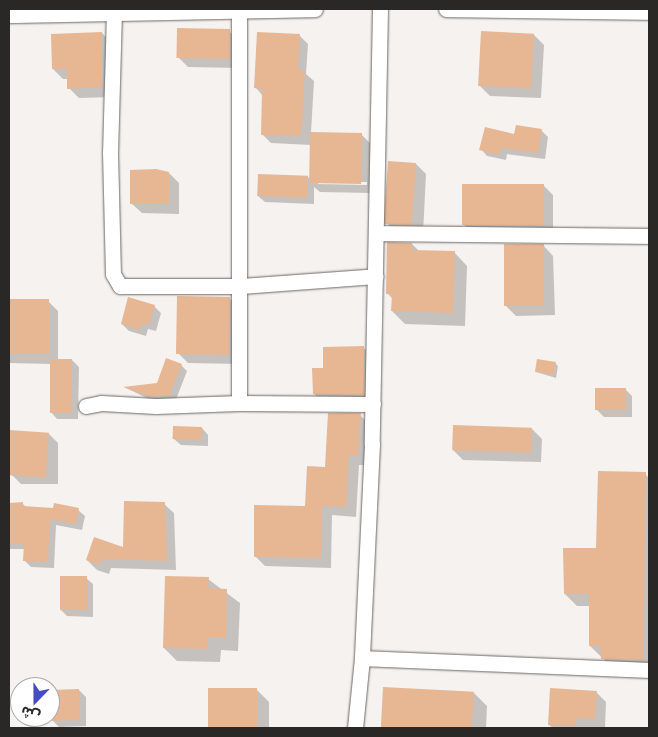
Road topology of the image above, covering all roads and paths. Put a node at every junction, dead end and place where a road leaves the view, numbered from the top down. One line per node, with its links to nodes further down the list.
1 (315, 9): 5 (street)
2 (380, 9): 9 (street)
3 (446, 9): 4 (street)
4 (528, 9): 7 (street)
5 (239, 10): 6 (street); 12 (street)
6 (114, 11): 8 (street); 12 (street)
7 (649, 12)
8 (9, 15)
9 (377, 233): 10 (street); 11 (street)
10 (649, 236)
11 (376, 276): 12 (street); 14 (street)
12 (241, 286): 13 (street)
13 (240, 403): 14 (street); 15 (street)
14 (373, 404): 16 (street)
15 (86, 406)
16 (362, 658): 17 (street); 18 (street)
17 (649, 670)
18 (355, 728)

